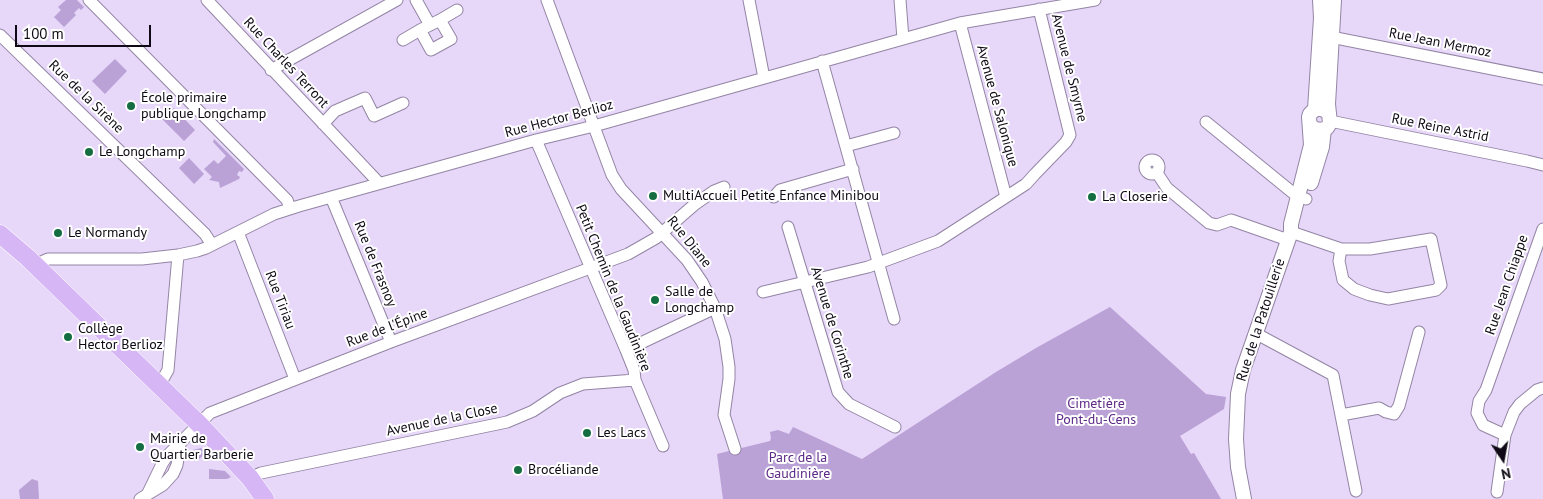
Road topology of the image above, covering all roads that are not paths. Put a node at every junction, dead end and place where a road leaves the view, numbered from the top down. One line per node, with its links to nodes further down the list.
1 (88, 0): 40 (street)
2 (207, 0): 20 (street, Rue Charles Terront)
3 (397, 0): 20 (street)
4 (416, 0): 14 (street)
5 (547, 0): 27 (street, Rue Diane)
6 (748, 0): 21 (street)
7 (900, 0): 17 (street)
8 (1095, 0): 11 (street, Rue Hector Berlioz)
9 (1320, 0): 24 (street, Rue de la Patouillerie)
10 (1334, 0): 16 (street, Rue de la Patouillerie)
11 (1039, 9): 13 (street, Rue Hector Berlioz); 38 (street, Avenue de Smyrne)
12 (457, 10): 14 (street)
13 (960, 23): 17 (street, Rue Hector Berlioz); 38 (street, Avenue de Salonique)
14 (430, 25): 14 (street); 18 (street)
15 (0, 35): 47 (street, Rue de la Sirène)
16 (1331, 38): 22 (street, Rue Jean Mermoz); 24 (street, Rue de la Patouillerie)
17 (903, 39): 19 (street, Rue Hector Berlioz)
18 (403, 40)
19 (822, 61): 21 (street, Rue Hector Berlioz); 30 (street)
20 (271, 70): 26 (street, Rue Charles Terront)
21 (764, 78): 27 (street, Rue Hector Berlioz)
22 (1543, 79)
23 (403, 103): 26 (street, Rue Charles Terront)
24 (1324, 118): 31 (street, Rue Reine Astrid); 39 (street, Rue de la Patouillerie); 39 (street, Rue de la Patouillerie)
25 (1206, 122): 39 (street)
26 (323, 124): 34 (street, Rue Charles Terront)
27 (594, 126): 29 (street, Rue Hector Berlioz); 44 (street, Rue Diane)
28 (894, 133): 30 (street)
29 (536, 140): 34 (street, Rue Hector Berlioz); 52 (street, Petit Chemin de la Gaudinière)
30 (846, 146): 32 (street)
31 (1543, 166)
32 (852, 169): 37 (street); 50 (street)
33 (1157, 173): 46 (street)
34 (379, 183): 36 (street, Rue Hector Berlioz)
35 (724, 187): 44 (street, Rue de l'Épine)
36 (331, 197): 40 (street, Rue Hector Berlioz); 59 (street, Rue de Frasnoy)
37 (774, 197)
38 (1006, 197): 50 (street)
39 (1302, 198): 46 (street, Rue de la Patouillerie)
40 (290, 208): 43 (street, Rue Hector Berlioz)
41 (788, 227): 53 (street, Avenue de Corinthe)
42 (1543, 229): 68 (street, Rue Jean Chiappe)
43 (238, 232): 47 (street, Rue Hector Berlioz); 61 (street, Rue Tiriau)
44 (663, 232): 52 (street, Rue de l'Épine); 55 (street, Rue Diane)
45 (0, 234): 51 (main road)
46 (1289, 236): 48 (street); 58 (street, Rue de la Patouillerie)
47 (212, 245): 49 (street, Rue Hector Berlioz)
48 (1341, 249): 48 (street)
49 (178, 255): 51 (street, Rue Hector Berlioz); 63 (street)
50 (878, 263): 53 (street); 56 (street)
51 (35, 265): 63 (main road)
52 (591, 268): 59 (street, Rue de l'Épine); 60 (street, Petit Chemin de la Gaudinière)
53 (804, 283): 54 (street); 67 (street, Avenue de Corinthe)
54 (763, 292)
55 (715, 308): 60 (street); 70 (street, Rue Diane)
56 (894, 319)
57 (1419, 332): 65 (street)
58 (1255, 333): 65 (street); 76 (street, Rue de la Patouillerie)
59 (391, 342): 61 (street, Rue de l'Épine)
60 (626, 350): 62 (street, Petit Chemin de la Gaudinière)
61 (295, 379): 66 (street, Rue de l'Épine)
62 (635, 380): 69 (street, Petit Chemin de la Gaudinière); 71 (street, Avenue de la Close)
63 (159, 386): 66 (main road)
64 (1543, 388): 68 (street)
65 (1341, 414): 72 (street)
66 (199, 424): 71 (main road); 73 (street, Rue de l'Épine)
67 (895, 427)
68 (1505, 435): 74 (street)
69 (663, 446)
70 (735, 449)
71 (250, 478): 75 (main road)
72 (1356, 491)
73 (144, 496)
74 (1500, 496): 77 (street)
75 (265, 499)
76 (1244, 499)
77 (1487, 499)

